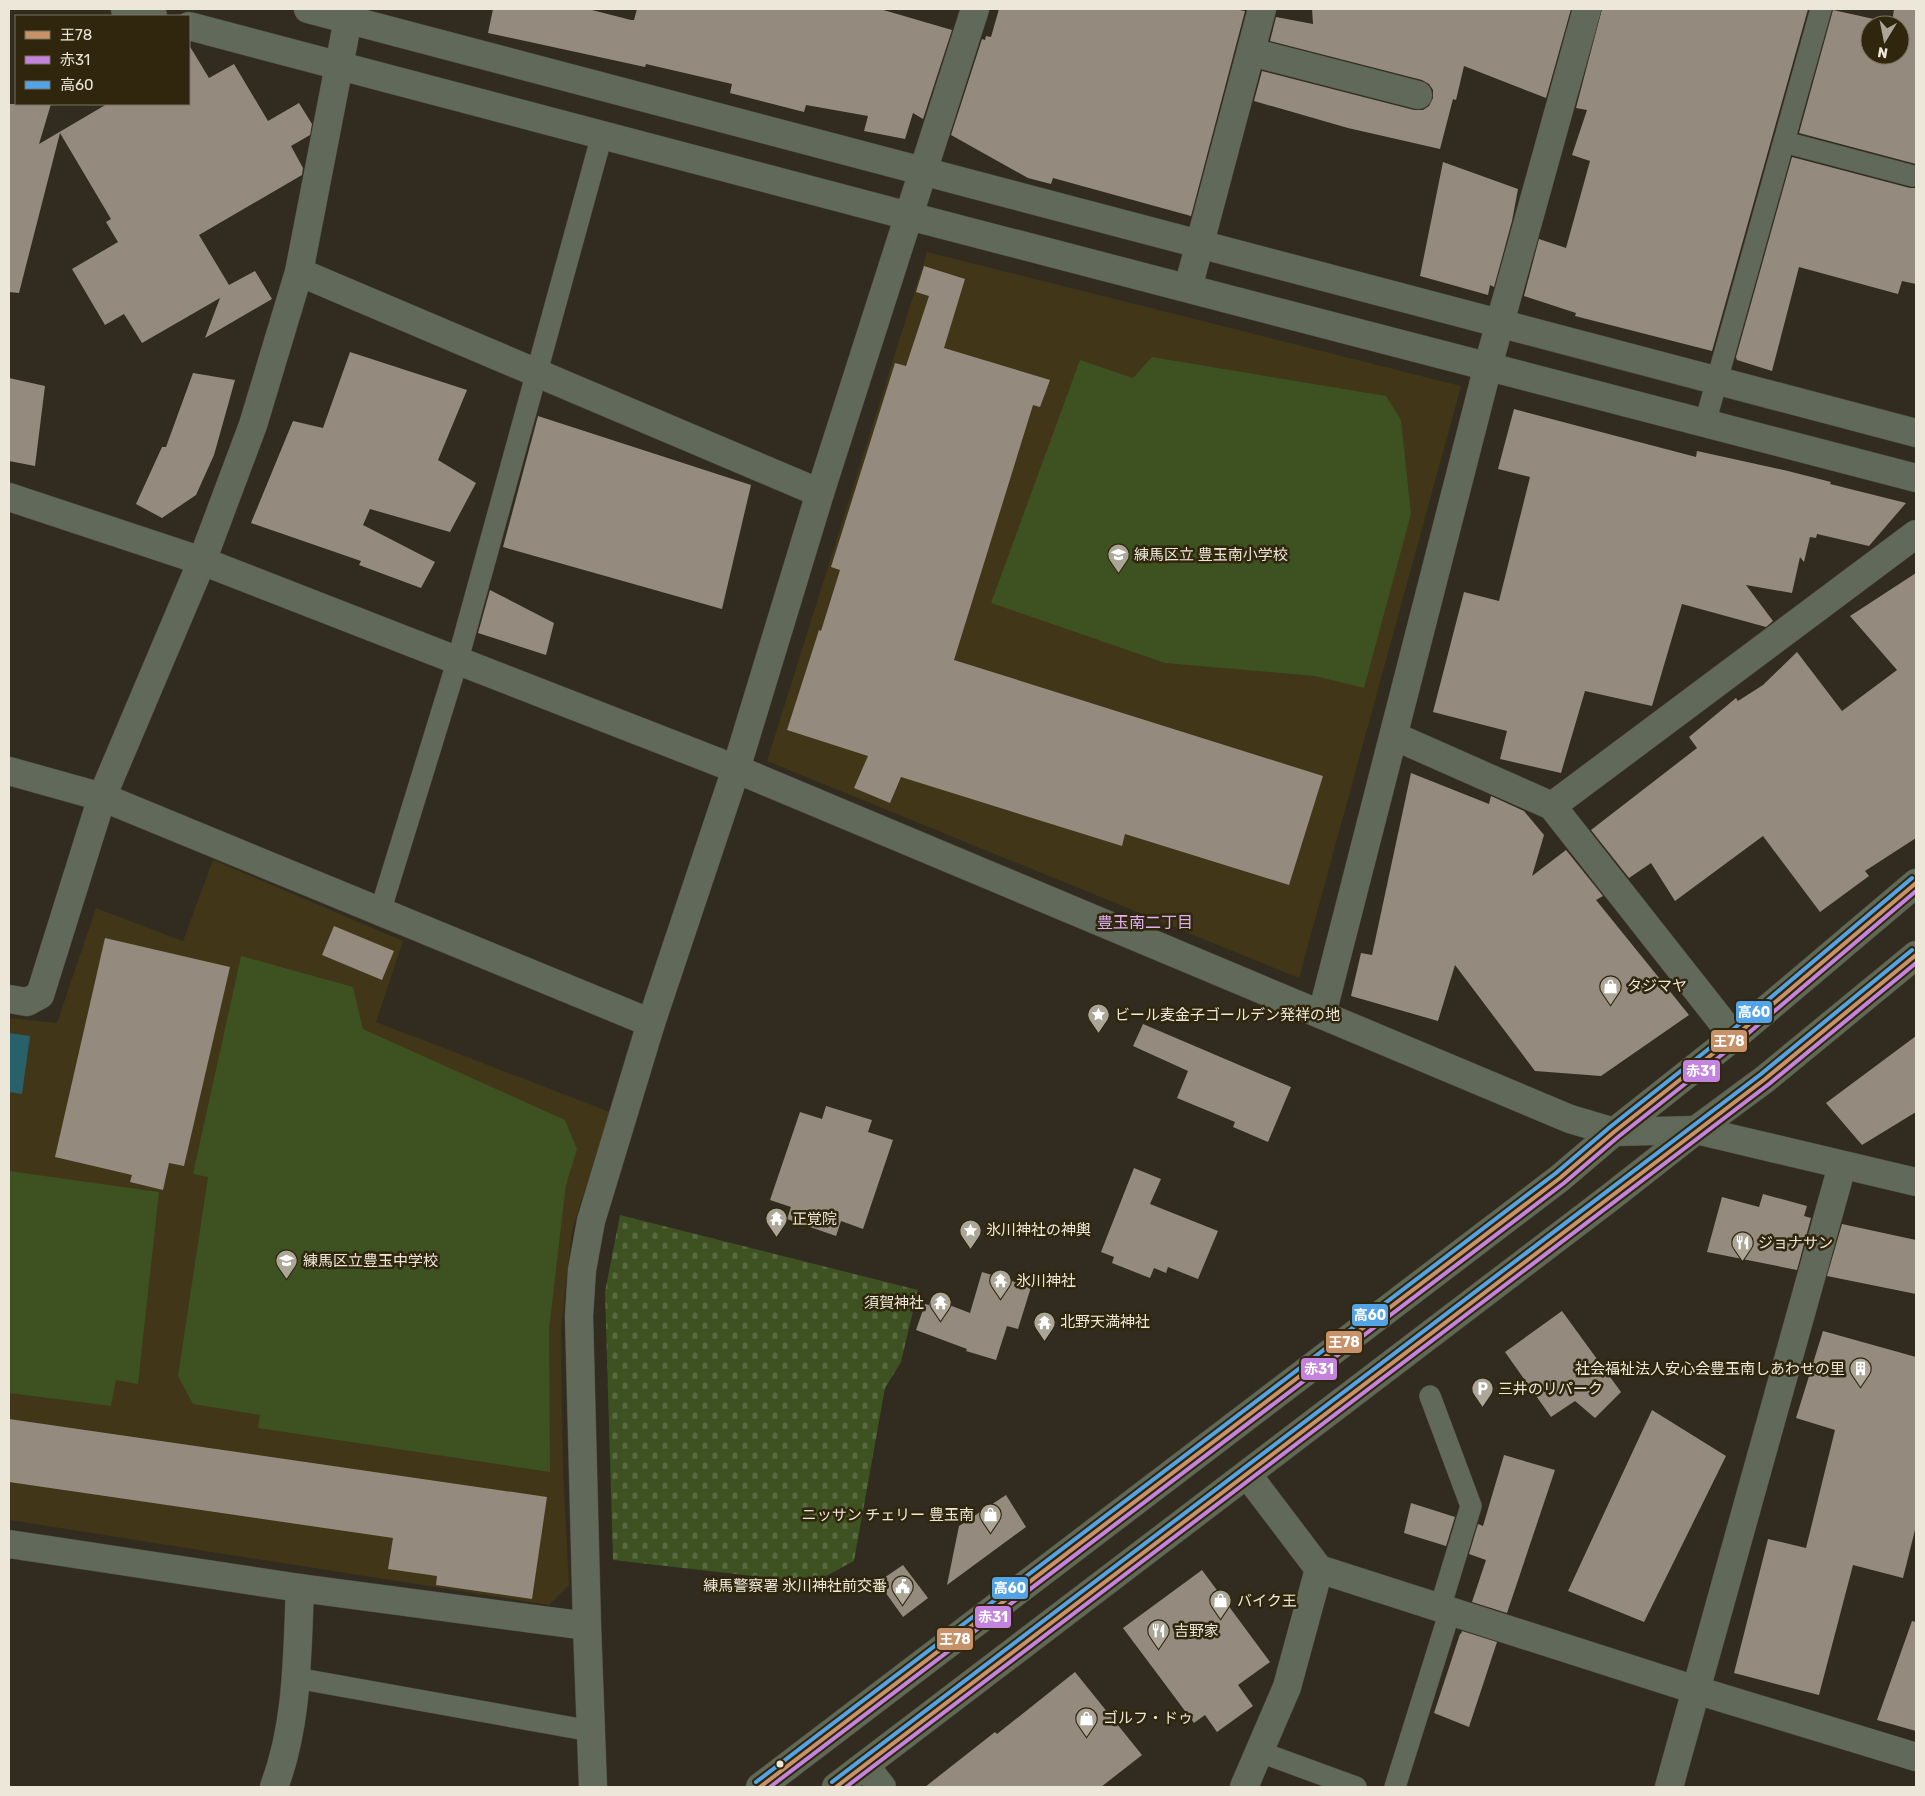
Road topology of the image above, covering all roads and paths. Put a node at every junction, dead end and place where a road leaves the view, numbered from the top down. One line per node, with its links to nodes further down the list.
1 (125, 9): 8 (street)
2 (308, 9): 7 (street)
3 (975, 9): 15 (street)
4 (1262, 9): 10 (street)
5 (1587, 9): 21 (street)
6 (1821, 9): 14 (lane)
7 (349, 14): 11 (street); 15 (street)
8 (150, 15)
9 (190, 26): 11 (street)
10 (1251, 52): 12 (street); 18 (street)
11 (340, 66): 13 (street); 19 (street)
12 (1418, 95)
13 (602, 135): 17 (street); 23 (lane)
14 (1784, 142): 16 (lane); 24 (lane)
15 (924, 171): 17 (street); 18 (street)
16 (1913, 176)
17 (909, 216): 20 (street); 28 (street)
18 (1200, 244): 20 (street); 21 (street)
19 (299, 272): 23 (street); 31 (street)
20 (1188, 288): 22 (street)
21 (1500, 323): 22 (street); 24 (street)
22 (1488, 366): 25 (street); 33 (street)
23 (536, 374): 28 (street); 32 (lane)
24 (1717, 380): 25 (lane); 26 (street)
25 (1705, 423): 27 (street)
26 (1916, 432)
27 (1916, 478)
28 (820, 493): 34 (street)
29 (9, 497): 31 (street)
30 (1916, 534): 37 (street)
31 (202, 561): 32 (street); 36 (street)
32 (458, 659): 34 (street); 39 (lane)
33 (1394, 736): 37 (street); 42 (street)
34 (736, 769): 42 (street); 43 (street)
35 (9, 771): 36 (street)
36 (102, 798): 39 (street); 41 (street)
37 (1552, 806): 44 (street)
38 (1916, 883): 44 (main road)
39 (380, 912): 43 (street)
40 (1916, 955): 45 (main road)
41 (9, 999)
42 (1322, 1014): 46 (street)
43 (651, 1023): 55 (street)
44 (1734, 1037): 46 (main road)
45 (1696, 1130): 46 (street); 47 (street); 50 (main road)
46 (1614, 1132): 64 (main road)
47 (1842, 1166): 48 (street); 57 (street)
48 (1916, 1182)
49 (1430, 1396): 54 (lane)
50 (1247, 1474): 52 (street); 61 (main road)
51 (9, 1544): 53 (street)
52 (1319, 1569): 54 (street); 59 (street)
53 (300, 1588): 55 (street); 56 (street)
54 (1445, 1610): 57 (street); 69 (lane)
55 (587, 1626): 58 (street)
56 (296, 1678): 58 (lane); 62 (street)
57 (1696, 1690): 60 (street); 70 (street)
58 (591, 1731): 63 (street)
59 (1260, 1752): 67 (street); 68 (lane)
60 (1916, 1757)
61 (865, 1766): 65 (main road); 66 (street)
62 (274, 1787)
63 (593, 1787)
64 (760, 1787)
65 (836, 1787)
66 (882, 1787)
67 (1244, 1787)
68 (1356, 1787)
69 (1395, 1787)
70 (1669, 1787)

